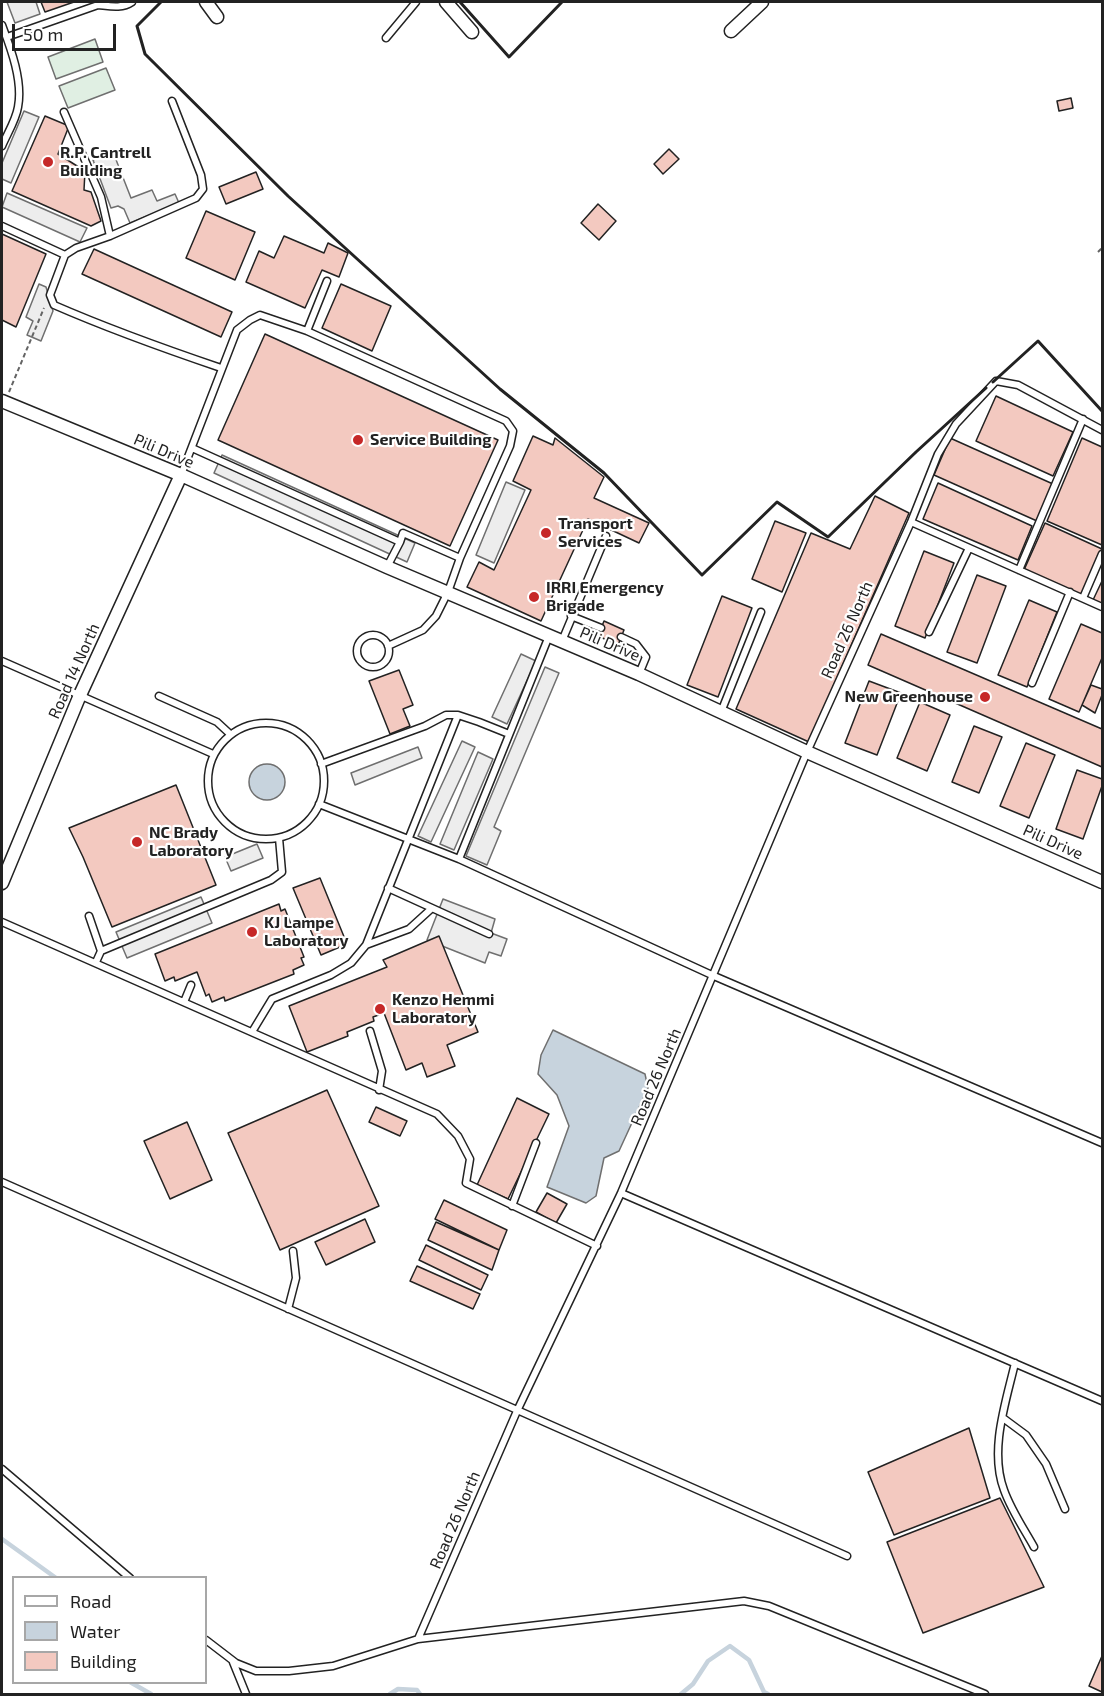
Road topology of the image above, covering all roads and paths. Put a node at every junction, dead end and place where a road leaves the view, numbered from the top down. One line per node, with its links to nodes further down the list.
1 (132, 2): 10 (lane)
2 (206, 2): 6 (street)
3 (416, 2): 11 (lane)
4 (446, 2): 9 (street)
5 (762, 2): 8 (street)
6 (217, 17)
7 (2, 25): 10 (lane)
8 (731, 31)
9 (472, 32)
10 (7, 37): 15 (lane)
11 (386, 38)
12 (172, 101): 18 (lane)
13 (64, 112): 18 (lane)
14 (2, 127): 15 (lane)
15 (9, 130): 16 (lane)
16 (2, 146)
17 (2, 226): 21 (lane)
18 (110, 236): 21 (lane)
19 (1102, 248): 20 (path)
20 (1098, 252)
21 (65, 255): 23 (lane)
22 (327, 282): 24 (lane)
23 (50, 295): 25 (lane); 26 (path)
24 (307, 331): 25 (lane); 37 (lane)
25 (221, 368): 30 (lane)
26 (2, 392)
27 (2, 400): 31 (street, Pili Drive)
28 (1083, 419): 29 (lane); 32 (lane, Road 26 North); 39 (lane)
29 (1102, 430)
30 (192, 448): 31 (lane); 34 (lane)
31 (181, 476): 38 (street, Pili Drive); 55 (street, Road 14 North)
32 (911, 522): 35 (lane); 61 (lane, Road 26 North)
33 (606, 536): 45 (lane)
34 (400, 542): 37 (lane); 38 (lane)
35 (969, 548): 39 (lane); 47 (lane)
36 (1102, 554): 42 (lane)
37 (460, 558): 40 (lane)
38 (387, 567): 40 (street, Pili Drive)
39 (1019, 570): 41 (lane)
40 (448, 592): 48 (street, Pili Drive); 51 (lane)
41 (1070, 592): 42 (lane); 54 (lane)
42 (1083, 598): 43 (lane)
43 (1102, 607)
44 (761, 612): 57 (lane)
45 (571, 616): 46 (lane); 50 (lane)
46 (601, 628)
47 (929, 632)
48 (549, 636): 50 (street, Pili Drive); 60 (lane)
49 (621, 637): 53 (lane)
50 (562, 641): 53 (street, Pili Drive)
51 (388, 646): 51 (lane)
52 (2, 661): 55 (lane)
53 (639, 675): 57 (street, Pili Drive)
54 (1032, 683)
55 (80, 695): 62 (lane); 69 (street, Road 14 North)
56 (159, 696): 59 (lane)
57 (721, 712): 61 (street, Pili Drive)
58 (458, 716): 60 (lane); 63 (lane); 66 (lane)
59 (230, 734): 62 (lane); 63 (lane)
60 (509, 734): 67 (lane)
61 (807, 752): 68 (street, Pili Drive); 78 (lane, Road 26 North)
62 (213, 754): 65 (lane)
63 (321, 764): 64 (lane)
64 (319, 804): 65 (lane); 66 (lane)
65 (279, 838): 76 (lane)
66 (410, 839): 67 (lane); 70 (lane)
67 (459, 858): 78 (lane)
68 (1102, 882)
69 (2, 883)
70 (388, 888): 71 (lane); 75 (lane)
71 (431, 909): 74 (lane); 75 (lane)
72 (89, 916): 76 (lane)
73 (2, 922): 77 (lane)
74 (489, 934)
75 (366, 945): 82 (lane)
76 (101, 951): 77 (lane)
77 (96, 962): 80 (lane)
78 (714, 976): 85 (lane); 87 (lane, Road 26 North)
79 (191, 986): 80 (lane)
80 (184, 1002): 82 (lane)
81 (370, 1031): 83 (lane)
82 (252, 1032): 83 (lane)
83 (379, 1090): 88 (lane)
84 (536, 1143): 88 (lane)
85 (1102, 1143)
86 (2, 1182): 91 (lane)
87 (621, 1193): 89 (lane, Road 26 North); 92 (lane)
88 (513, 1206): 89 (lane)
89 (597, 1246): 94 (lane, Road 26 North)
90 (293, 1251): 91 (lane)
91 (288, 1309): 94 (lane)
92 (1015, 1363): 93 (lane); 95 (lane)
93 (1102, 1401)
94 (517, 1411): 99 (lane); 101 (lane, Road 26 North)
95 (1003, 1418): 97 (lane); 98 (lane)
96 (2, 1469): 100 (lane)
97 (1065, 1509)
98 (1034, 1547)
99 (847, 1556)
100 (128, 1576)
101 (418, 1639): 103 (lane); 105 (lane)
102 (207, 1641): 103 (lane)
103 (232, 1661): 104 (lane)
104 (246, 1695)
105 (985, 1695)

